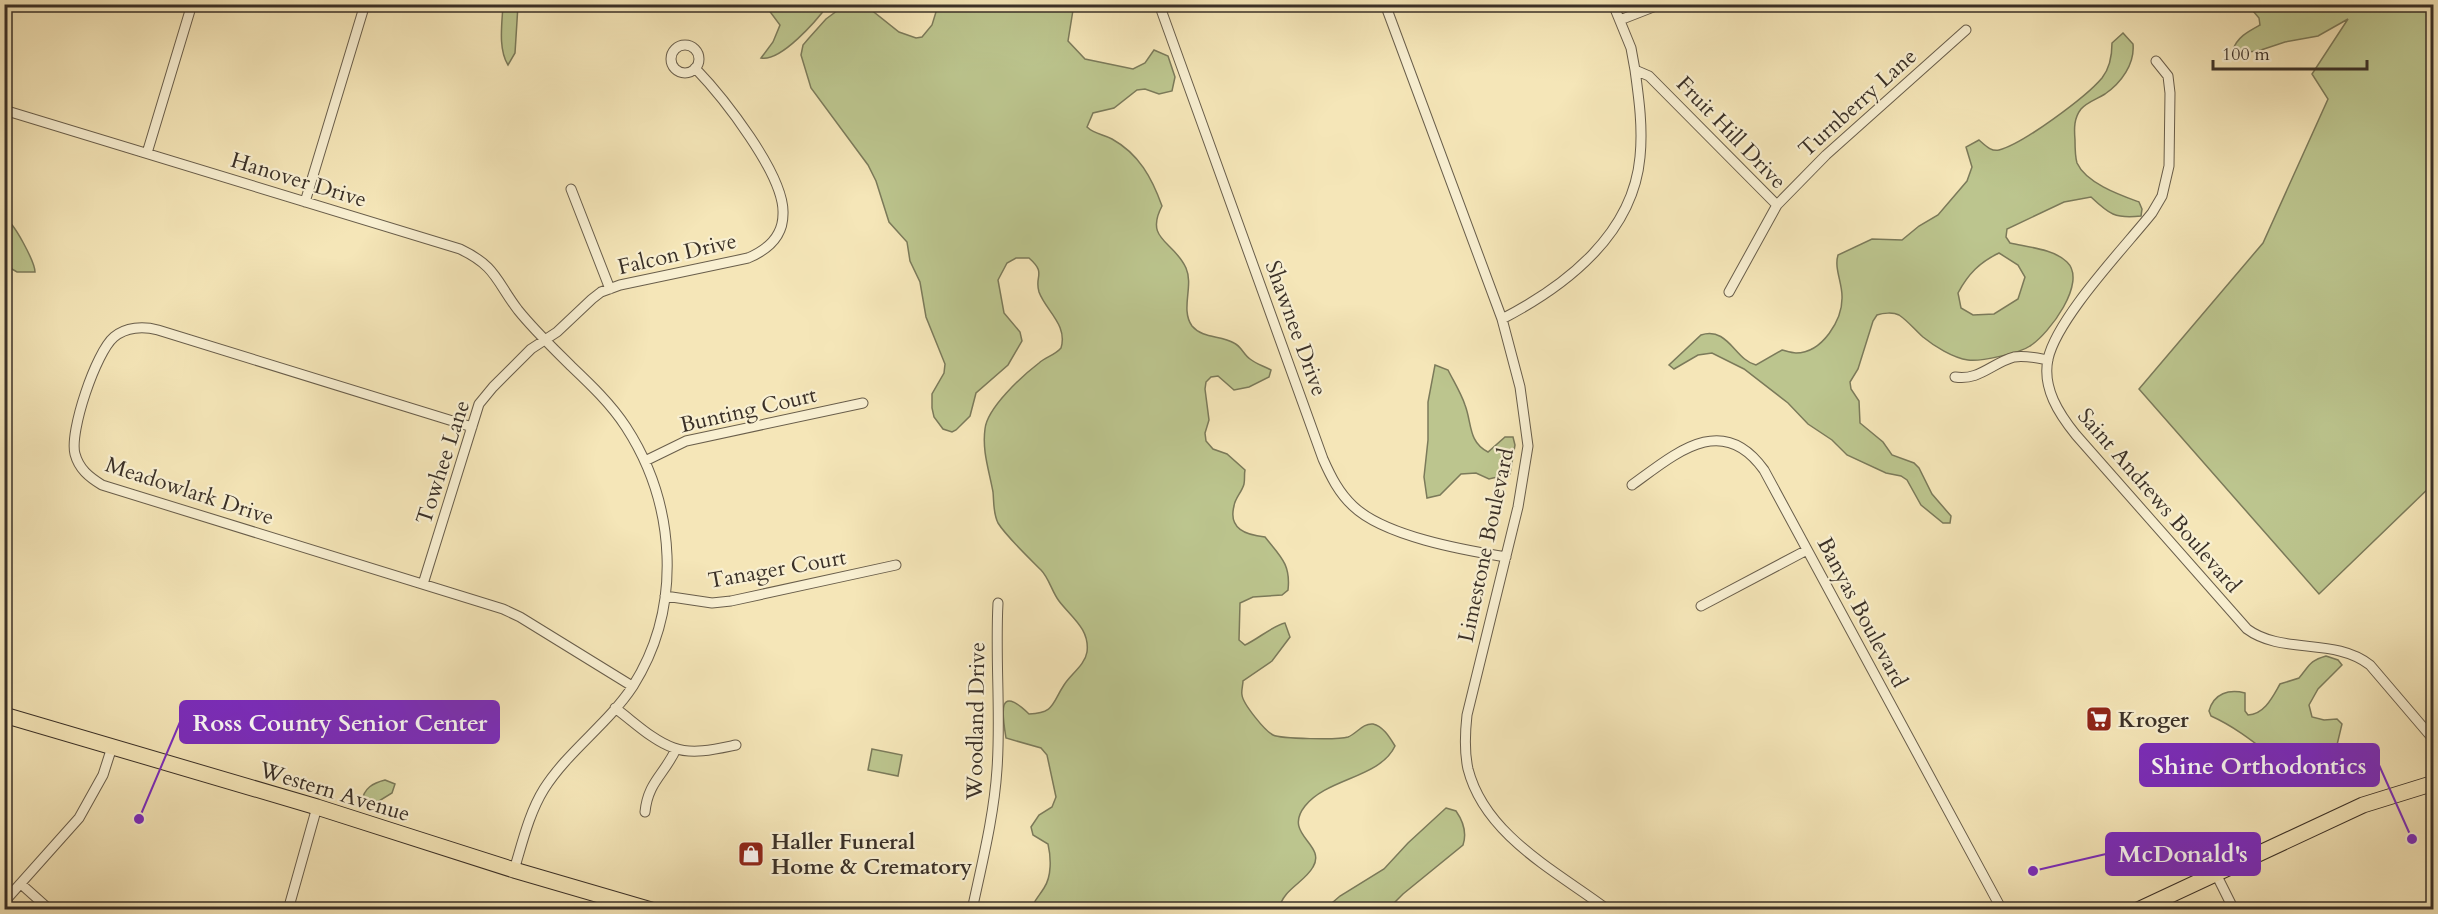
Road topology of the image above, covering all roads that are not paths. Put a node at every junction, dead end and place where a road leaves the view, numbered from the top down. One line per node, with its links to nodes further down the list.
1 (192, 4): 13 (street)
2 (365, 4): 15 (street)
3 (1159, 4): 28 (street, Shawnee Drive)
4 (1385, 4): 19 (street, Limestone Boulevard)
5 (1613, 4): 7 (street)
6 (1661, 4): 7 (street)
7 (1620, 20): 11 (street)
8 (1966, 30): 16 (street, Turnberry Lane)
9 (2156, 61): 21 (street, Saint Andrews Boulevard)
10 (695, 68): 17 (street, Falcon Drive)
11 (1635, 70): 16 (street, Fruit Hill Drive); 19 (street)
12 (4, 110): 13 (street, Hanover Drive)
13 (147, 153): 15 (street, Hanover Drive)
14 (571, 189): 17 (street)
15 (305, 202): 20 (street, Hanover Drive)
16 (1777, 205): 18 (street, Fruit Hill Drive)
17 (610, 289): 20 (street, Falcon Drive)
18 (1729, 292)
19 (1503, 319): 28 (street, Limestone Boulevard)
20 (545, 340): 24 (street, Towhee Lane); 25 (street, Hanover Drive)
21 (2048, 360): 22 (street); 37 (street, Saint Andrews Boulevard)
22 (1955, 377)
23 (863, 403): 25 (street, Bunting Court)
24 (472, 427): 30 (street, Towhee Lane); 30 (street, Meadowlark Drive)
25 (645, 461): 31 (street, Hanover Drive)
26 (1632, 485): 27 (street, Banyas Boulevard)
27 (1807, 550): 33 (street); 53 (street, Banyas Boulevard)
28 (1506, 557): 52 (street, Limestone Boulevard)
29 (896, 565): 31 (street, Tanager Court)
30 (423, 584): 34 (street, Meadowlark Drive)
31 (665, 596): 34 (street, Hanover Drive)
32 (998, 603): 51 (street, Woodland Drive)
33 (1701, 606)
34 (632, 686): 35 (street, Hanover Drive)
35 (615, 708): 40 (street); 44 (street, Hanover Drive)
36 (4, 715): 39 (main road, Western Avenue)
37 (2433, 740)
38 (736, 745): 40 (street)
39 (112, 747): 42 (main road, Western Avenue); 46 (street)
40 (676, 749): 43 (street)
41 (2433, 783): 45 (main road)
42 (317, 807): 44 (main road, Western Avenue); 49 (street)
43 (645, 812)
44 (514, 870): 50 (main road, Western Avenue)
45 (2215, 872): 54 (main road); 55 (street)
46 (21, 884): 47 (street); 48 (street)
47 (4, 902)
48 (50, 909)
49 (288, 909)
50 (651, 909)
51 (972, 909)
52 (1608, 909)
53 (2002, 909)
54 (2138, 909)
55 (2234, 909)

